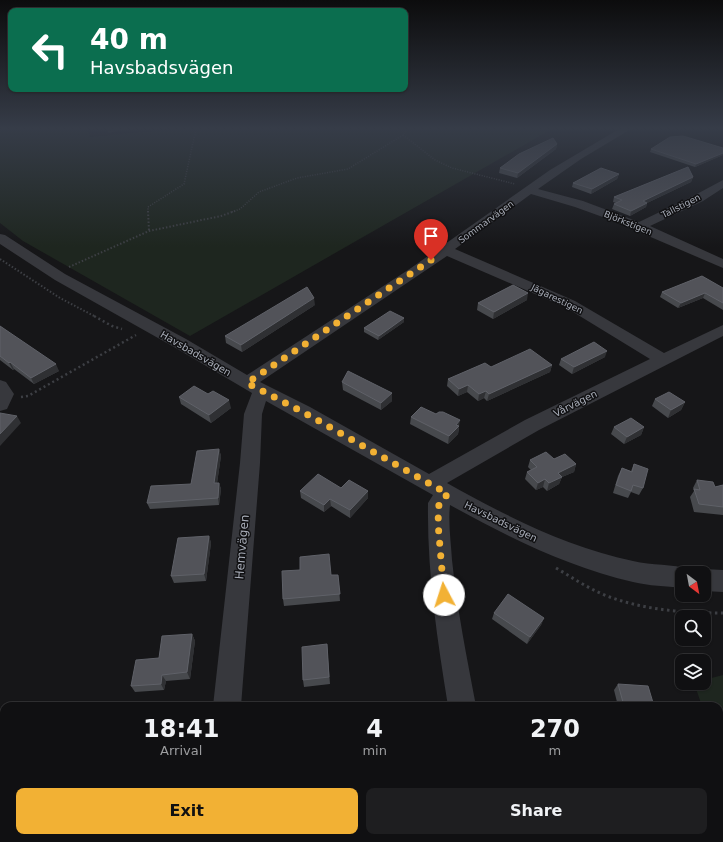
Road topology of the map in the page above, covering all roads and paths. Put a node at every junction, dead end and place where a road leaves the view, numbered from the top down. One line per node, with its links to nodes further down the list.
1 (187, 168): 8 (path)
2 (349, 168): 8 (path)
3 (453, 168): 6 (path)
4 (562, 168): 6 (street, Sommarvägen)
5 (723, 183): 7 (street, Tallstigen)
6 (531, 189): 7 (street, Björkstigen); 10 (street, Sommarvägen)
7 (638, 227): 12 (street, Björkstigen)
8 (149, 231): 13 (path)
9 (0, 238): 11 (street, Havsbadsvägen)
10 (445, 250): 16 (street, Jägarestigen); 17 (street, Sommarvägen)
11 (7, 251): 13 (street, Havsbadsvägen)
12 (723, 264)
13 (54, 274): 17 (street, Havsbadsvägen)
14 (723, 330): 16 (street, Vårvägen)
15 (138, 334): 18 (path)
16 (662, 359): 19 (street, Vårvägen)
17 (256, 387): 19 (street, Havsbadsvägen); 23 (street, Hemvägen)
18 (1, 397)
19 (439, 489): 20 (street, Havsbadsvägen); 24 (street)
20 (675, 577)
21 (711, 580): 22 (street)
22 (723, 581)
23 (227, 702)
24 (461, 702)

